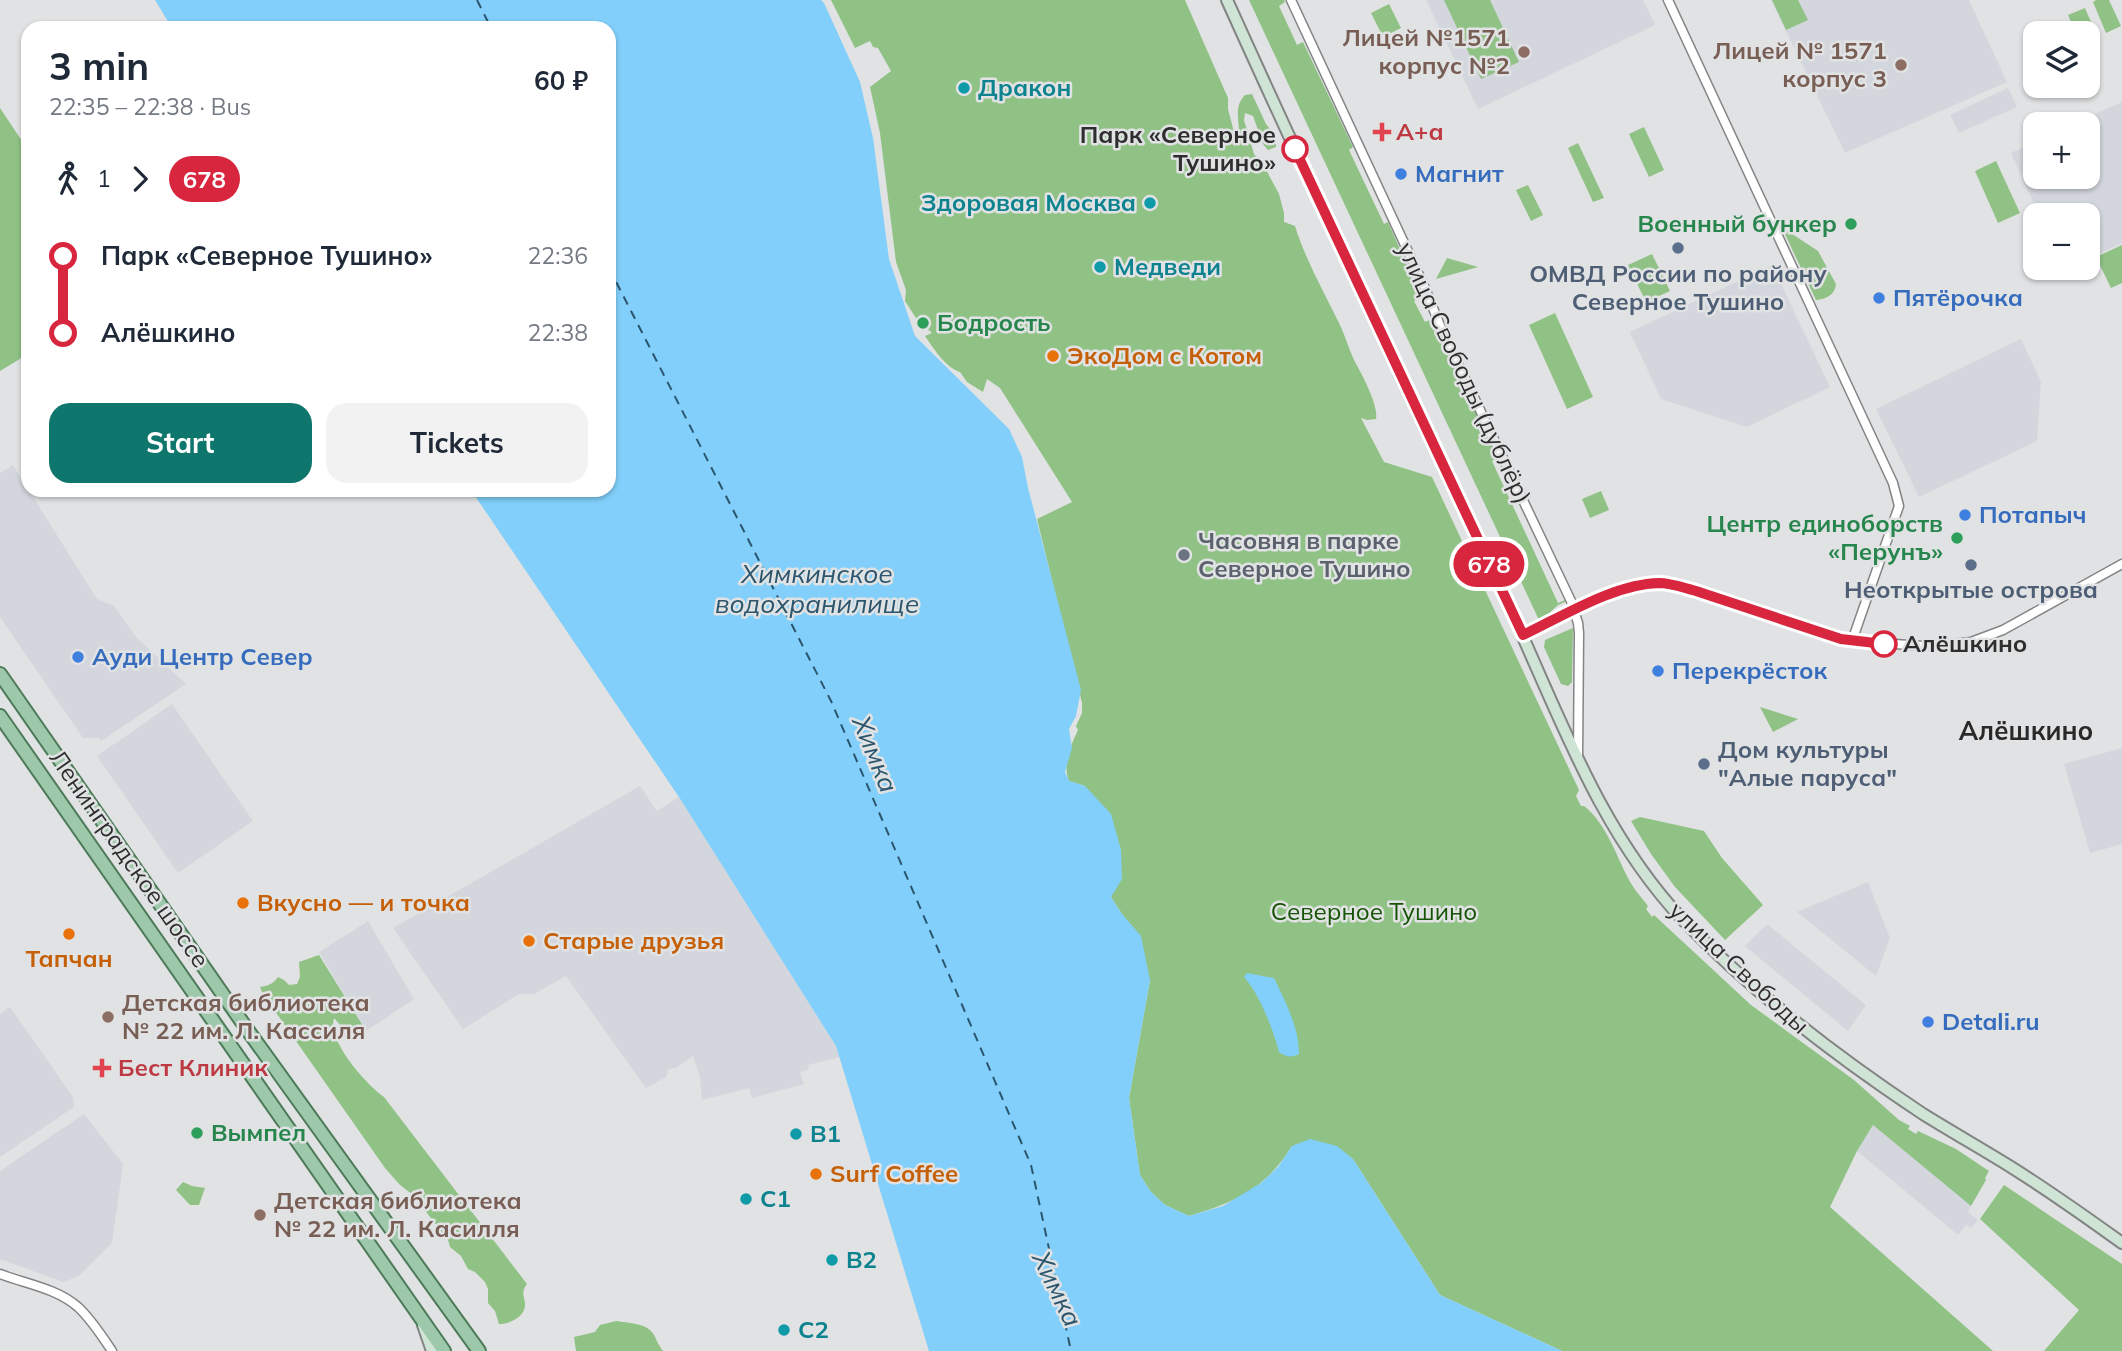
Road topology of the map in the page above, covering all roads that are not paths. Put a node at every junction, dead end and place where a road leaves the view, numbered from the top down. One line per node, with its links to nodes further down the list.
1 (1227, 0): 6 (main road, улица Свободы)
2 (1291, 0): 5 (street, улица Свободы (дублёр))
3 (1668, 0): 7 (street)
4 (2122, 564): 7 (street)
5 (1573, 611): 6 (street); 7 (street); 10 (street, улица Свободы (дублёр))
6 (1523, 635): 10 (main road, улица Свободы)
7 (1852, 641)
8 (1, 674): 17 (main road, Ленинградское шоссе)
9 (0, 716): 13 (main road, Ленинградское шоссе)
10 (1578, 760): 11 (main road, улица Свободы)
11 (2122, 1243)
12 (0, 1275): 14 (street)
13 (420, 1316): 15 (main road); 16 (main road, Ленинградское шоссе)
14 (112, 1351)
15 (432, 1351)
16 (444, 1351)
17 (479, 1351)

